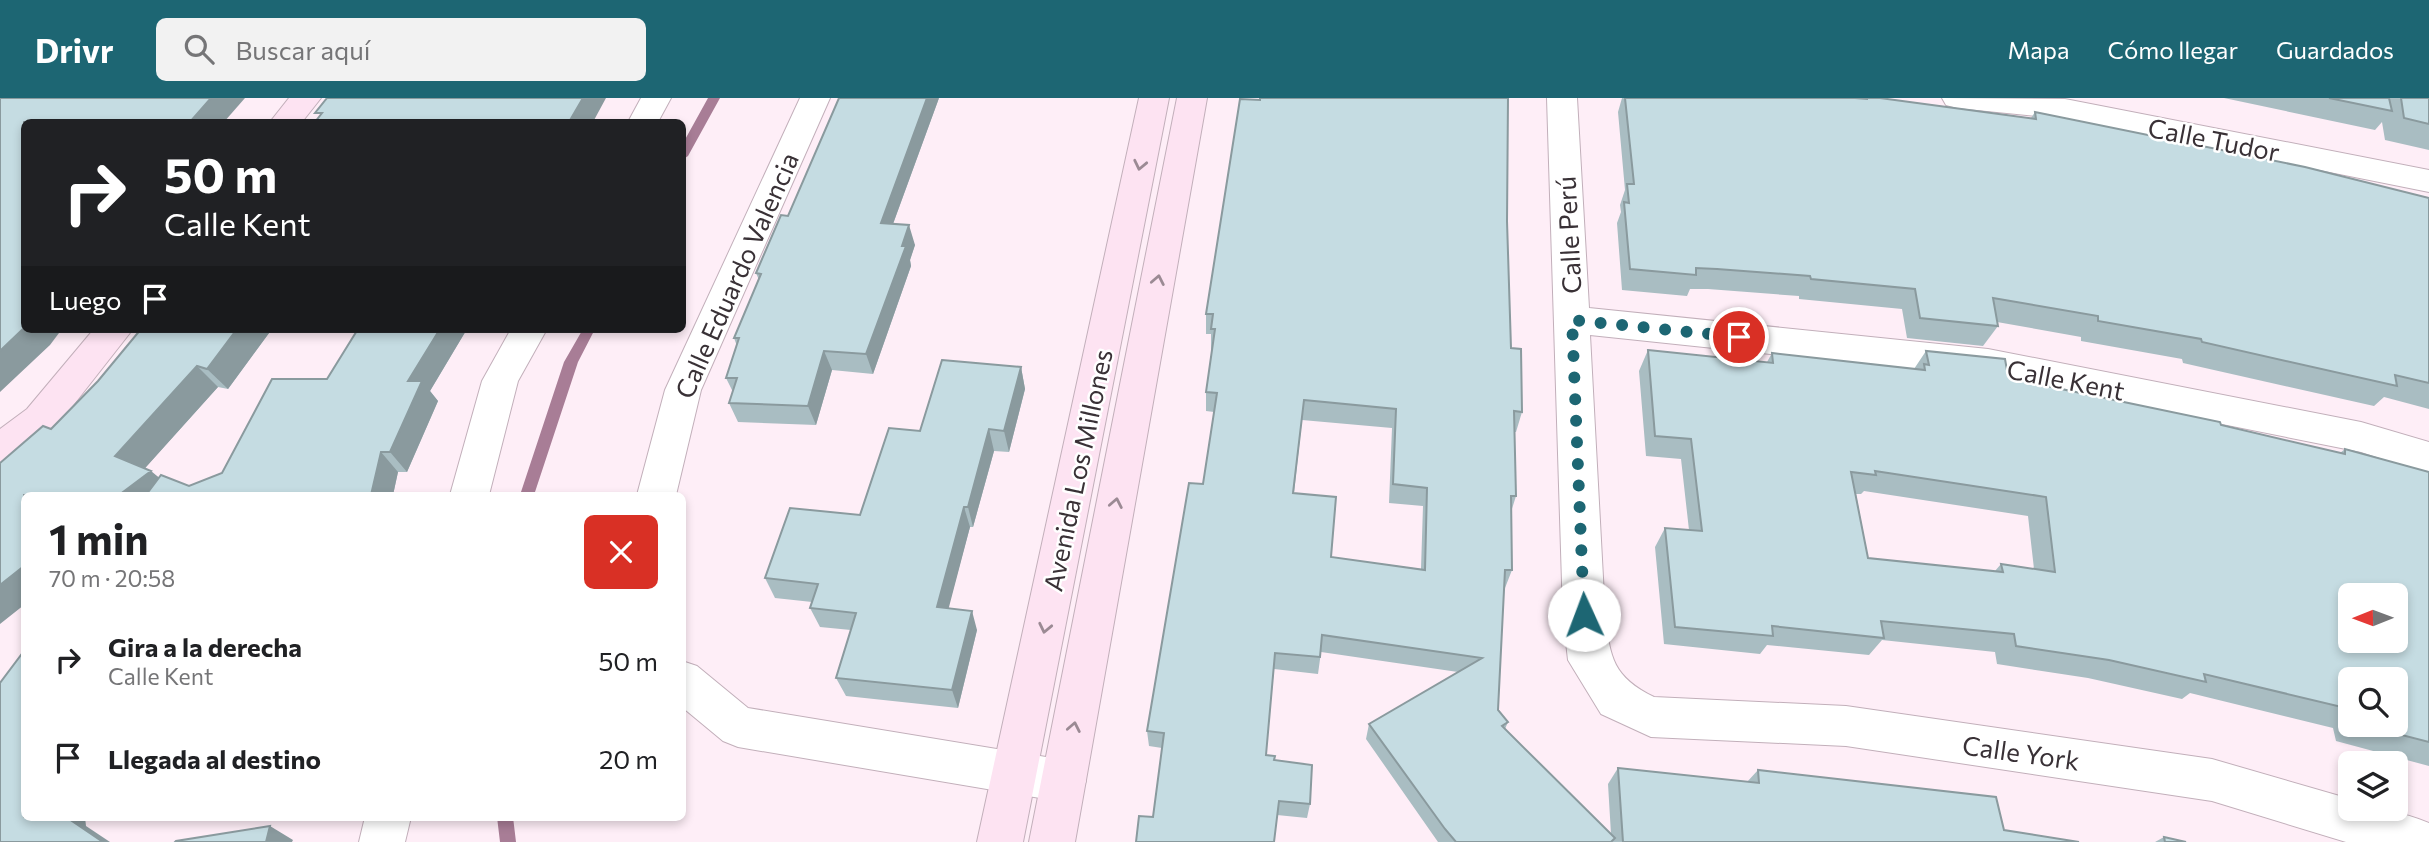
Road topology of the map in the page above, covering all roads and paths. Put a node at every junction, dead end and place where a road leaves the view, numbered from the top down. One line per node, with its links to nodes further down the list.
1 (306, 98): 8 (street)
2 (656, 98): 9 (street)
3 (815, 98): 17 (street, Calle Eduardo Valencia)
4 (1154, 98): 20 (street, Avenida Los Millones, one-way to 20)
5 (1192, 98): 21 (street, Avenida Los Millones, one-way to 5)
6 (1562, 98): 11 (street, Calle Perú)
7 (1957, 98): 10 (street, Calle Tudor)
8 (288, 119)
9 (645, 119)
10 (2429, 181)
11 (1572, 320): 15 (street, Calle Kent); 19 (street, Calle Perú)
12 (112, 333): 14 (street)
13 (527, 333): 16 (street)
14 (0, 450)
15 (2429, 458)
16 (469, 492)
17 (657, 492)
18 (686, 683): 20 (street)
19 (1616, 700): 26 (street, Calle York)
20 (1015, 774): 21 (street); 24 (street, Avenida Los Millones)
21 (1064, 781): 25 (street, Avenida Los Millones)
22 (387, 821): 23 (street)
23 (382, 842)
24 (1000, 842)
25 (1052, 842)
26 (2421, 842)

